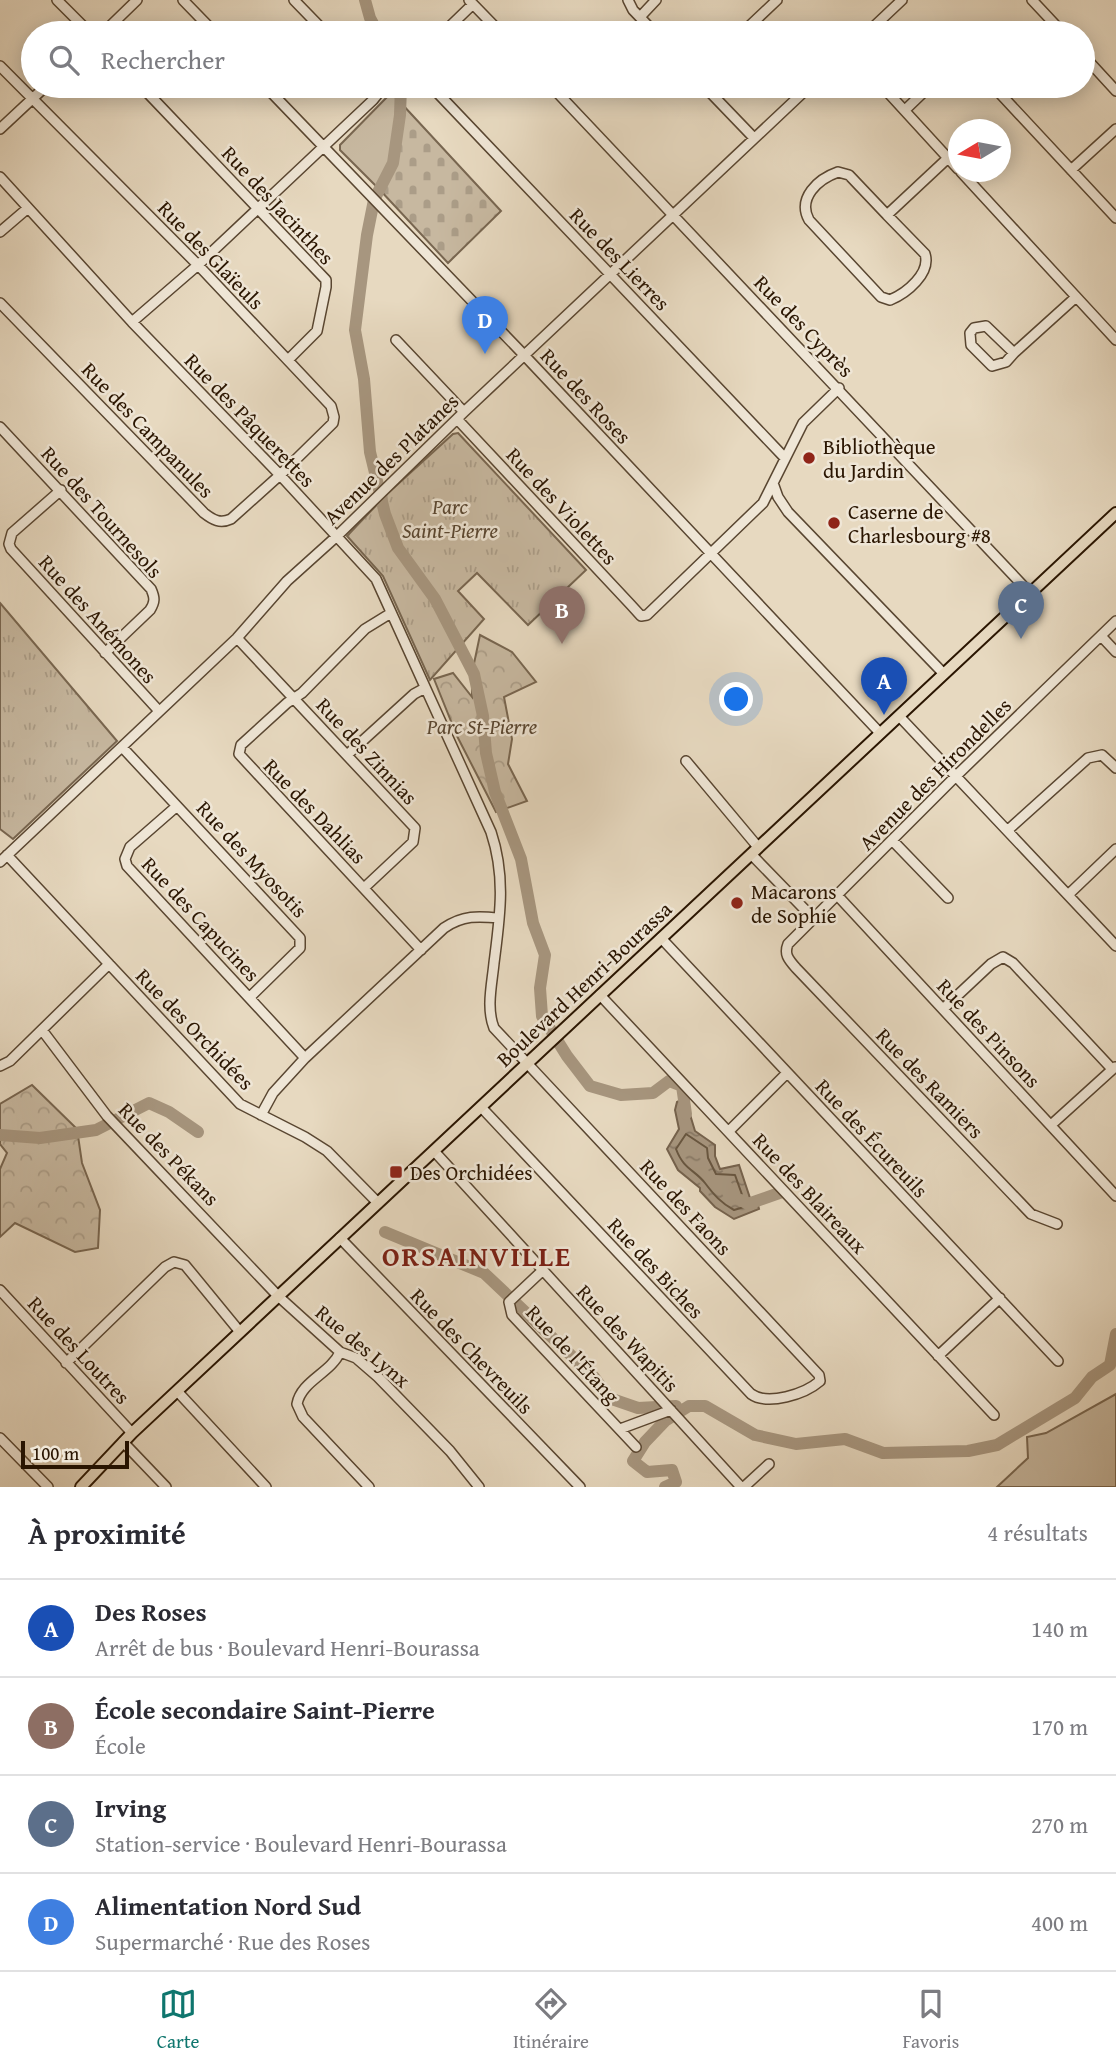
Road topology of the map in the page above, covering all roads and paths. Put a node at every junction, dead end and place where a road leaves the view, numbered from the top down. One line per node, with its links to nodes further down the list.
1 (57, 0): 12 (street)
2 (137, 0): 13 (street)
3 (183, 0): 14 (street)
4 (294, 0): 15 (street)
5 (628, 0): 11 (street)
6 (656, 0): 11 (street)
7 (777, 0): 19 (street)
8 (902, 0): 20 (street)
9 (1032, 0): 21 (street)
10 (471, 2): 16 (street); 17 (street)
11 (640, 17): 18 (street)
12 (78, 21)
13 (115, 21)
14 (203, 21)
15 (314, 21)
16 (454, 21)
17 (489, 21)
18 (644, 21)
19 (755, 21)
20 (879, 21)
21 (1052, 21)
22 (0, 66): 24 (street, Rue des Glaïeuls)
23 (1095, 68): 25 (street)
24 (21, 88)
25 (1116, 90)
26 (152, 98): 47 (street, Rue des Jacinthes)
27 (276, 98): 41 (street, Rue des Roses)
28 (369, 98): 41 (street)
29 (443, 98): 53 (street, Rue des Lierres)
30 (562, 98): 48 (street, Rue des Cyprès)
31 (716, 98): 40 (street)
32 (797, 98): 40 (street, Avenue des Platanes)
33 (894, 98): 37 (street)
34 (918, 98): 37 (street)
35 (1004, 98): 43 (street)
36 (32, 99): 38 (street); 52 (street, Rue des Glaïeuls)
37 (905, 110): 42 (street)
38 (0, 129)
39 (1116, 129): 43 (street)
40 (754, 138): 48 (street, Avenue des Platanes)
41 (323, 148): 47 (street); 60 (street, Rue des Roses)
42 (948, 158): 49 (street)
43 (1071, 170): 50 (street)
44 (0, 177): 46 (street, Rue des Pâquerettes)
45 (971, 182): 54 (street)
46 (29, 208): 51 (street); 56 (street, Rue des Pâquerettes)
47 (258, 209): 52 (street); 61 (street, Rue des Jacinthes)
48 (673, 214): 53 (street, Avenue des Platanes); 62 (street, Rue des Cyprès)
49 (887, 215): 49 (street)
50 (1116, 218)
51 (0, 232)
52 (198, 265): 56 (street); 61 (street, Rue des Glaïeuls)
53 (610, 274): 60 (street, Avenue des Platanes); 65 (street, Rue des Lierres)
54 (1076, 297): 58 (street); 59 (street)
55 (0, 303): 66 (street, Rue des Campanules)
56 (132, 322): 66 (street, Rue des Pâquerettes)
57 (396, 340): 63 (street, Rue des Violettes)
58 (1116, 340)
59 (1014, 353): 59 (street)
60 (524, 355): 63 (street, Avenue des Platanes); 71 (street, Rue des Roses)
61 (288, 360): 66 (street, Rue des Glaïeuls)
62 (839, 388): 65 (street); 72 (street, Rue des Cyprès)
63 (460, 415): 70 (street, Avenue des Platanes); 71 (street, Rue des Violettes)
64 (2, 434): 68 (street, Rue des Tournesols)
65 (784, 457): 67 (street)
66 (280, 475): 70 (street, Rue des Pâquerettes)
67 (772, 483): 71 (street); 79 (street)
68 (61, 490): 78 (street, Rue des Tournesols); 78 (street, Rue des Anémones)
69 (1116, 513): 72 (main road, Boulevard Henri-Bourassa)
70 (337, 536): 73 (street, Rue des Pâquerettes); 76 (street, Avenue des Platanes)
71 (709, 554): 84 (street, Rue des Roses)
72 (1030, 593): 79 (main road, Boulevard Henri-Bourassa)
73 (391, 613): 80 (street, Rue des Pâquerettes); 81 (street)
74 (1116, 621): 75 (street, Avenue des Hirondelles)
75 (1101, 636): 77 (street); 89 (street, Avenue des Hirondelles)
76 (237, 638): 81 (street, Rue des Zinnias); 82 (street, Avenue des Platanes)
77 (1116, 652)
78 (105, 653): 82 (street, Rue des Anémones)
79 (944, 674): 83 (main road, Boulevard Henri-Bourassa)
80 (425, 688): 86 (street); 100 (street, Rue des Pâquerettes)
81 (294, 699): 86 (street, Rue des Zinnias); 96 (street, Rue des Dahlias)
82 (159, 711): 85 (street, Avenue des Platanes)
83 (899, 716): 84 (main road, Boulevard Henri-Bourassa); 89 (street)
84 (880, 733): 94 (main road, Boulevard Henri-Bourassa)
85 (122, 747): 90 (street, Rue des Myosotis); 95 (street, Avenue des Platanes)
86 (347, 755): 96 (street, Rue des Zinnias)
87 (686, 761): 94 (street)
88 (1116, 768): 91 (street)
89 (956, 776): 91 (street); 92 (street, Avenue des Hirondelles)
90 (177, 806): 108 (street, Rue des Myosotis); 108 (street, Rue des Capucines)
91 (1008, 830): 97 (street)
92 (892, 840): 98 (street, Avenue des Hirondelles); 99 (street)
93 (1116, 849): 97 (street)
94 (755, 850): 101 (street); 102 (main road, Boulevard Henri-Bourassa)
95 (4, 858): 106 (street, Rue des Orchidées)
96 (364, 888): 104 (street, Rue des Dahlias)
97 (1069, 894): 103 (street)
98 (837, 895): 101 (street, Avenue des Hirondelles); 109 (street, Rue des Pinsons)
99 (948, 898)
100 (499, 918): 104 (street); 112 (street, Rue des Pâquerettes)
101 (813, 918): 105 (street, Avenue des Hirondelles)
102 (661, 938): 107 (main road, Boulevard Henri-Bourassa); 115 (street, Rue des Écureuils)
103 (1116, 946)
104 (421, 950): 111 (street)
105 (786, 955): 123 (street, Rue des Ramiers)
106 (109, 964): 110 (street); 117 (street, Rue des Orchidées)
107 (600, 995): 112 (main road, Boulevard Henri-Bourassa); 119 (street, Rue des Blaireaux)
108 (250, 997): 111 (street, Rue des Capucines)
109 (943, 1009): 114 (street); 118 (street, Rue des Pinsons)
110 (42, 1030): 113 (street); 127 (street, Rue des Pékans)
111 (305, 1058): 117 (street)
112 (528, 1063): 116 (main road, Boulevard Henri-Bourassa); 134 (street, Rue des Faons)
113 (0, 1066)
114 (1114, 1067): 118 (street)
115 (787, 1073): 119 (street); 128 (street, Rue des Écureuils)
116 (481, 1107): 120 (main road, Boulevard Henri-Bourassa); 134 (street, Rue des Biches)
117 (261, 1115): 122 (street, Rue des Orchidées)
118 (1051, 1125): 121 (street, Rue des Pinsons)
119 (729, 1131): 131 (street, Rue des Blaireaux)
120 (434, 1151): 122 (main road, Boulevard Henri-Bourassa); 125 (street, Rue des Wapitis)
121 (1116, 1196)
122 (378, 1203): 124 (main road, Boulevard Henri-Bourassa)
123 (1057, 1224)
124 (340, 1238): 127 (main road, Boulevard Henri-Bourassa); 150 (street, Rue des Chevreuils)
125 (542, 1271): 136 (street, Rue des Wapitis); 138 (street, Rue de l'Étang)
126 (0, 1290): 133 (street, Rue des Loutres)
127 (278, 1296): 129 (main road, Boulevard Henri-Bourassa); 130 (street, Rue des Lynx)
128 (1000, 1297): 131 (street); 132 (street, Rue des Écureuils)
129 (240, 1332): 133 (street); 135 (main road, Boulevard Henri-Bourassa)
130 (340, 1352): 148 (street); 149 (street, Rue des Lynx)
131 (938, 1356): 137 (street, Rue des Blaireaux)
132 (1058, 1361)
133 (66, 1363): 139 (street, Rue des Loutres)
134 (819, 1375)
135 (177, 1391): 139 (main road, Boulevard Henri-Bourassa); 147 (street)
136 (671, 1410): 138 (street, Rue de l'Étang); 151 (street, Rue des Wapitis)
137 (994, 1415)
138 (620, 1429): 142 (street, Rue de l'Étang)
139 (132, 1433): 141 (main road, Boulevard Henri-Bourassa)
140 (0, 1438): 144 (street)
141 (123, 1442): 145 (main road, Boulevard Henri-Bourassa); 146 (street)
142 (636, 1447)
143 (769, 1464): 151 (street)
144 (48, 1487)
145 (81, 1487)
146 (166, 1487)
147 (266, 1487)
148 (369, 1487)
149 (479, 1487)
150 (580, 1487)
151 (742, 1487)

